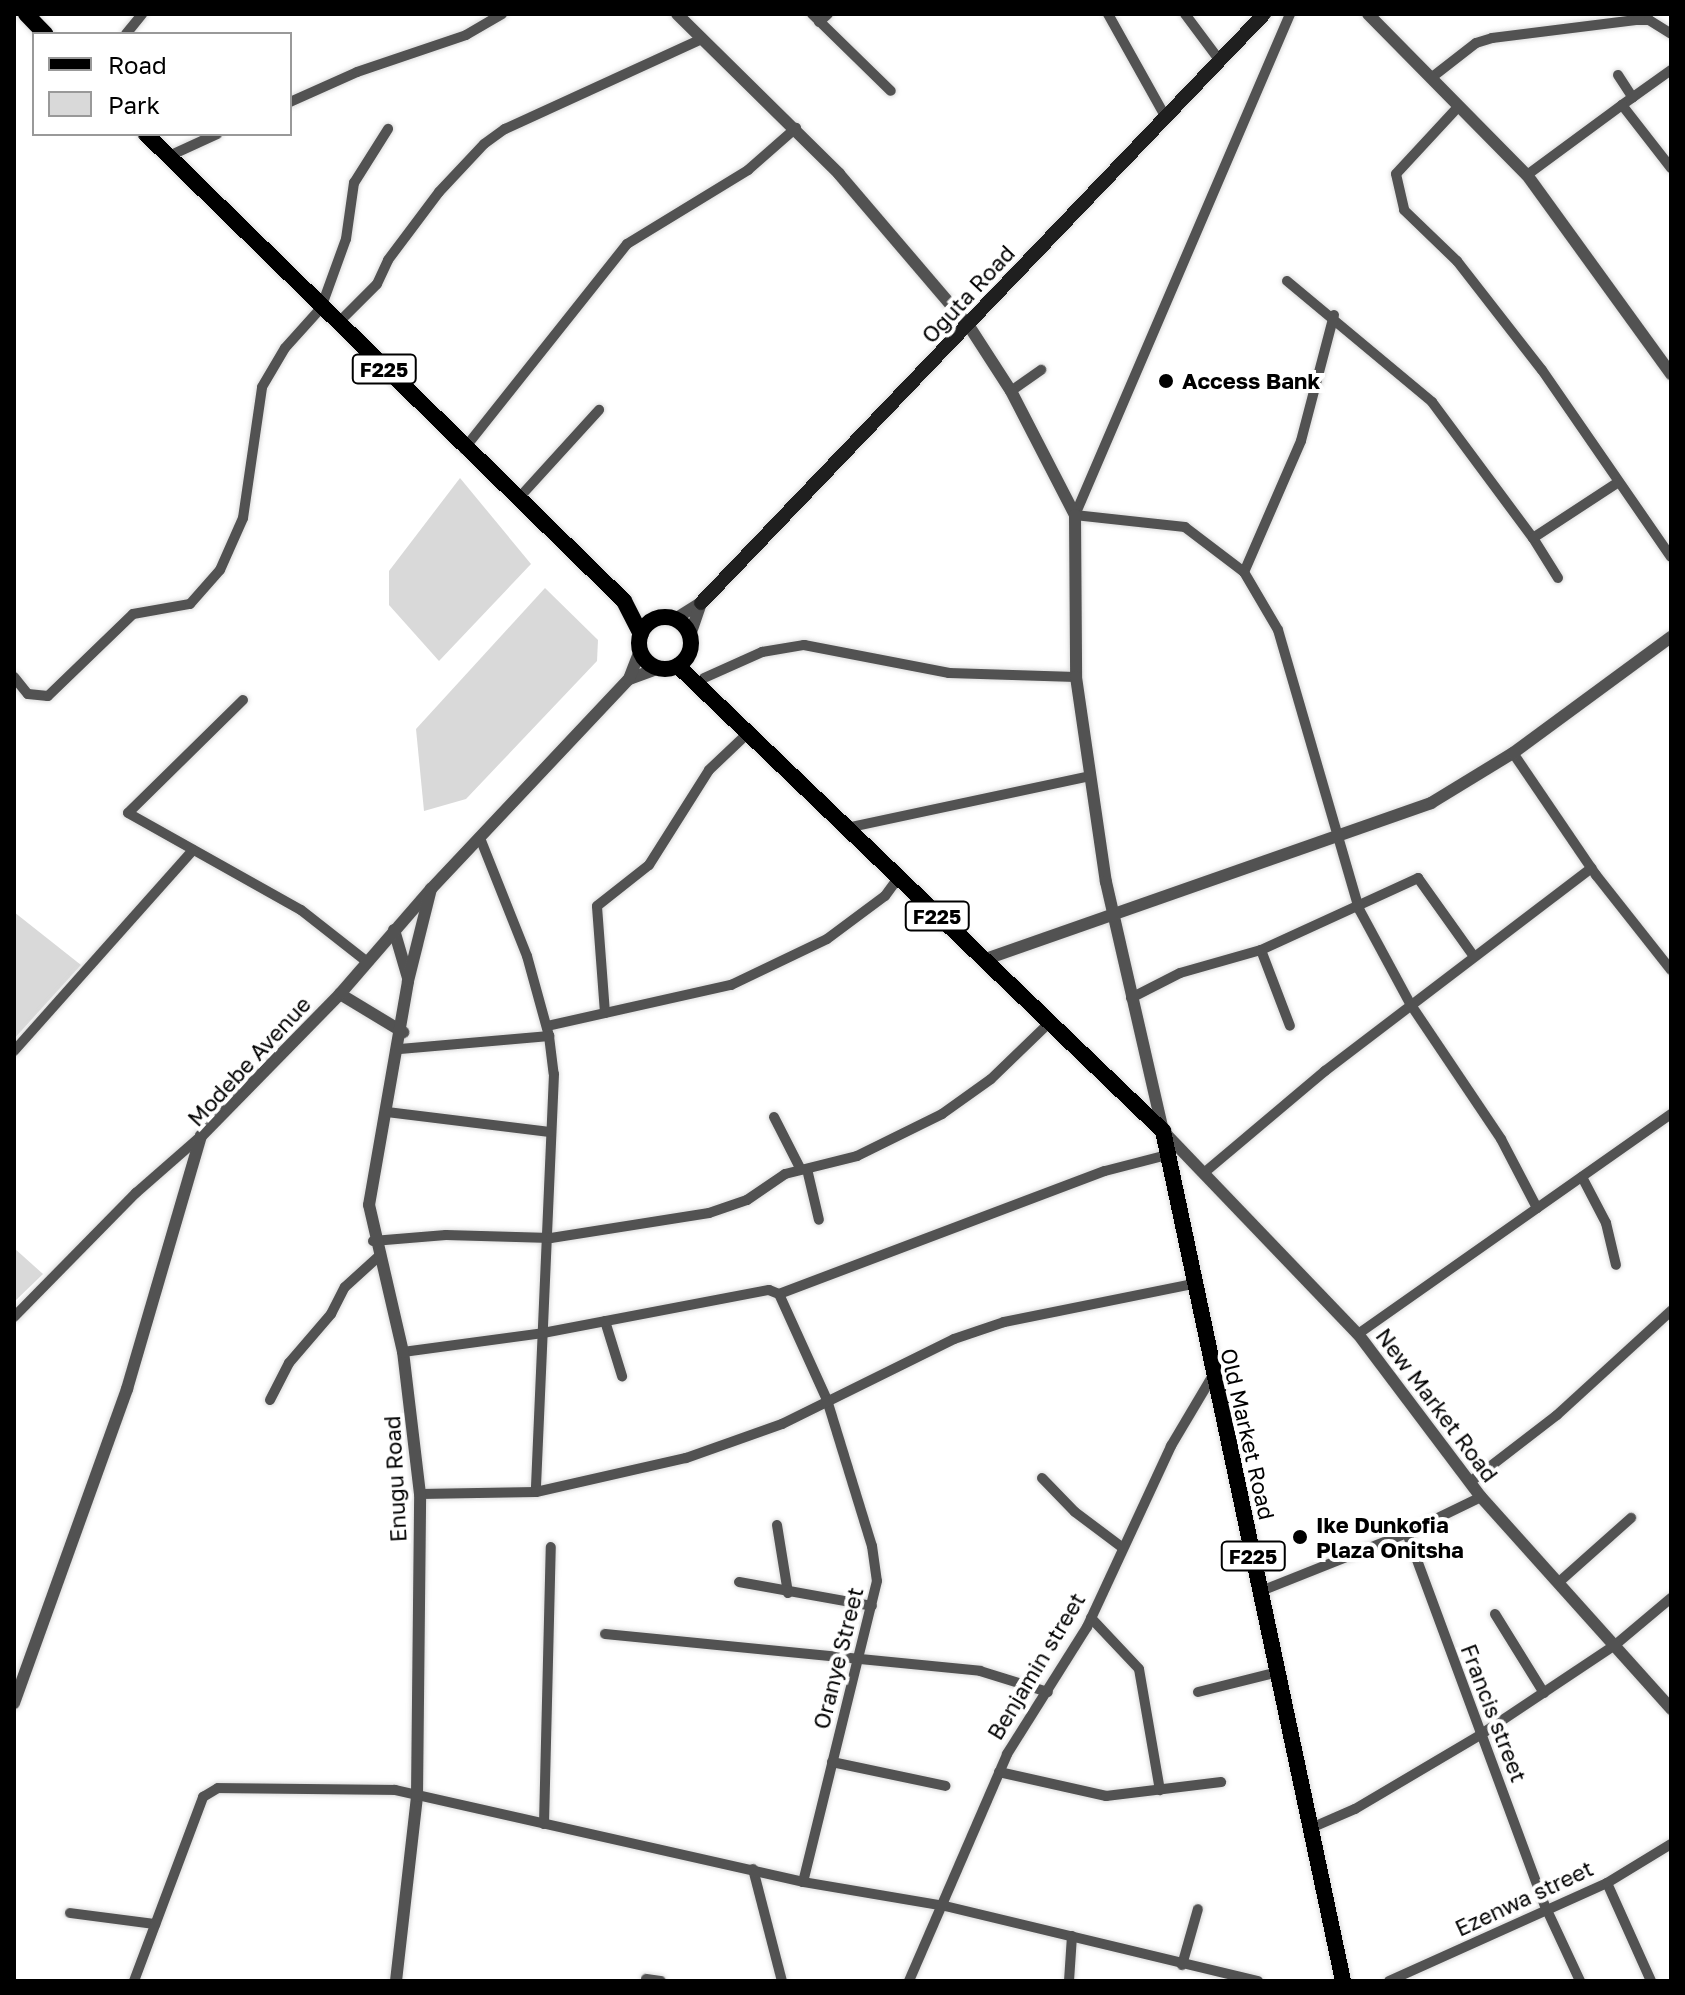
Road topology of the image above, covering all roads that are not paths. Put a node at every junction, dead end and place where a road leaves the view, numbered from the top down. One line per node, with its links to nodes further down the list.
1 (26, 14): 13 (main road)
2 (142, 14): 14 (street)
3 (502, 14): 23 (street)
4 (677, 14): 16 (street)
5 (828, 14): 12 (street)
6 (1108, 14): 26 (street)
7 (1185, 14): 17 (street)
8 (1264, 14): 17 (main road, Oguta Road)
9 (1290, 14): 46 (street)
10 (1368, 14): 20 (street)
11 (1648, 17): 15 (street); 20 (street)
12 (815, 18): 21 (street)
13 (43, 32)
14 (128, 32)
15 (1671, 34)
16 (702, 39): 27 (street); 37 (street)
17 (1220, 61): 26 (main road, Oguta Road)
18 (1671, 70): 22 (street)
19 (1618, 75): 22 (street)
20 (1431, 78): 25 (street)
21 (891, 91)
22 (1633, 98): 24 (street)
23 (292, 101)
24 (1622, 105): 32 (street); 33 (street)
25 (1458, 107): 33 (street); 44 (street)
26 (1165, 116): 38 (main road, Oguta Road)
27 (796, 128): 38 (street); 43 (street)
28 (388, 129): 35 (street)
29 (148, 136): 31 (main road, F225)
30 (213, 136): 31 (street)
31 (169, 156): 35 (main road, F225)
32 (1671, 168)
33 (1527, 175): 40 (street)
34 (1287, 281): 36 (street)
35 (321, 308): 37 (main road, F225); 59 (street)
36 (1334, 315): 47 (street); 49 (street)
37 (338, 323): 43 (main road, F225)
38 (969, 326): 41 (street); 52 (main road, Oguta Road)
39 (1041, 370): 41 (street)
40 (1671, 374)
41 (1011, 391): 46 (street)
42 (599, 410): 45 (street)
43 (464, 449): 45 (main road, F225)
44 (1617, 483): 47 (street); 48 (street)
45 (517, 500): 51 (main road, F225)
46 (1075, 515): 49 (street); 60 (street)
47 (1533, 538): 50 (street)
48 (1671, 557)
49 (1244, 572): 70 (street)
50 (1558, 578)
51 (624, 601): 53 (main road, F225); 55 (main road, F225)
52 (701, 603): 53 (street); 56 (street)
53 (666, 618): 55 (main road); 56 (main road, F225)
54 (1671, 637): 66 (street)
55 (641, 642): 58 (main road, F225); 62 (street)
56 (690, 642): 57 (main road); 61 (main road, F225)
57 (678, 666): 58 (main road); 63 (main road, F225)
58 (659, 668): 62 (street)
59 (14, 677)
60 (1076, 677): 61 (street); 67 (street)
61 (704, 678): 63 (main road, F225)
62 (629, 679): 69 (street, Modebe Avenue)
63 (714, 699): 65 (main road, F225)
64 (243, 700): 71 (street)
65 (748, 733): 68 (main road, F225); 87 (street)
66 (1513, 753): 70 (street); 72 (street)
67 (1090, 776): 68 (street); 76 (street)
68 (846, 828): 73 (main road, F225)
69 (480, 838): 74 (street, Modebe Avenue); 90 (street)
70 (1337, 838): 75 (street); 76 (street)
71 (193, 850): 81 (street); 93 (street)
72 (1591, 868): 79 (street); 82 (street)
73 (898, 878): 80 (main road, F225); 87 (street)
74 (431, 889): 77 (street, Modebe Avenue); 83 (street)
75 (1359, 909): 78 (street); 79 (street); 86 (street)
76 (1114, 916): 80 (street); 85 (street)
77 (394, 930): 81 (street, Modebe Avenue); 83 (street)
78 (1261, 950): 85 (street); 89 (street)
79 (1473, 955): 86 (street)
80 (983, 960): 88 (main road, F225)
81 (366, 961): 84 (street, Modebe Avenue)
82 (1671, 970)
83 (408, 981): 91 (street, Enugu Road)
84 (340, 994): 91 (street); 99 (street, Modebe Avenue)
85 (1131, 998): 97 (street)
86 (1411, 1005): 102 (street); 104 (street)
87 (605, 1013): 90 (street)
88 (1049, 1023): 97 (main road, F225); 101 (street)
89 (1290, 1026)
90 (548, 1031): 92 (street); 98 (street)
91 (403, 1032): 92 (street, Enugu Road)
92 (400, 1049): 94 (street, Enugu Road)
93 (14, 1051)
94 (387, 1112): 98 (street); 107 (street, Enugu Road)
95 (1671, 1114): 103 (street)
96 (774, 1117): 101 (street)
97 (1163, 1131): 100 (main road, Old Market Road / F225); 102 (street, New Market Road)
98 (550, 1132): 106 (street)
99 (201, 1136): 113 (street); 147 (street, Modebe Avenue)
100 (1167, 1155): 110 (main road, Old Market Road / F225); 111 (street)
101 (804, 1170): 105 (street); 106 (street)
102 (1205, 1172): 116 (street, New Market Road)
103 (1582, 1177): 104 (street); 109 (street)
104 (1537, 1208): 116 (street)
105 (819, 1220)
106 (551, 1238): 107 (street); 115 (street)
107 (373, 1241): 108 (street, Enugu Road)
108 (378, 1257): 117 (street, Enugu Road); 120 (street)
109 (1616, 1265)
110 (1192, 1284): 119 (main road, Old Market Road / F225); 121 (street)
111 (779, 1294): 114 (street); 121 (street, Oranye Street)
112 (1671, 1311): 123 (street)
113 (14, 1317)
114 (605, 1321): 115 (street); 118 (street)
115 (543, 1333): 117 (street); 124 (street)
116 (1358, 1334): 123 (street, New Market Road)
117 (403, 1352): 125 (street, Enugu Road)
118 (622, 1376)
119 (1212, 1377): 131 (street, Benjamin street); 134 (main road, Old Market Road / F225)
120 (270, 1400)
121 (827, 1400): 124 (street); 137 (street, Oranye Street)
122 (1042, 1478): 131 (street)
123 (1470, 1482): 126 (street, New Market Road)
124 (536, 1492): 125 (street)
125 (420, 1494): 155 (street, Enugu Road)
126 (1481, 1497): 129 (street); 133 (street, New Market Road)
127 (1631, 1518): 133 (street)
128 (777, 1525): 135 (street)
129 (1407, 1533): 134 (street); 149 (street, Francis street)
130 (551, 1547): 156 (street)
131 (1123, 1548): 139 (street, Benjamin street)
132 (739, 1582): 135 (street)
133 (1558, 1583): 141 (street, New Market Road)
134 (1261, 1591): 143 (main road, Old Market Road / F225)
135 (788, 1593): 137 (street)
136 (1671, 1598): 141 (street)
137 (872, 1606): 142 (street, Oranye Street)
138 (1495, 1614): 146 (street)
139 (1091, 1618): 144 (street, Benjamin street); 154 (street)
140 (605, 1634): 142 (street)
141 (1615, 1645): 146 (street); 148 (street, New Market Road)
142 (860, 1663): 144 (street); 150 (street, Oranye Street)
143 (1278, 1672): 145 (street); 157 (main road, Old Market Road / F225)
144 (1048, 1692): 151 (street, Benjamin street)
145 (1198, 1692)
146 (1544, 1693): 149 (street)
147 (14, 1703)
148 (1671, 1709)
149 (1480, 1735): 157 (street); 163 (street, Francis street)
150 (832, 1762): 153 (street); 160 (street, Oranye Street)
151 (999, 1772): 154 (street); 162 (street, Benjamin street)
152 (1221, 1782): 154 (street)
153 (946, 1786)
154 (1160, 1790)
155 (417, 1796): 156 (street); 166 (street); 171 (street, Enugu Road)
156 (544, 1824): 159 (street)
157 (1311, 1828): 177 (main road, Old Market Road / F225)
158 (1671, 1844): 161 (street, Ezenwa street)
159 (753, 1869): 160 (street); 173 (street)
160 (803, 1882): 162 (street)
161 (1607, 1883): 163 (street, Ezenwa street); 180 (street)
162 (945, 1906): 167 (street); 174 (street, Benjamin street)
163 (1546, 1908): 178 (street, Ezenwa street); 179 (street, Francis street)
164 (1198, 1909): 168 (street)
165 (70, 1913): 166 (street)
166 (155, 1924): 170 (street)
167 (1072, 1936): 168 (street); 175 (street)
168 (1182, 1965): 176 (street)
169 (646, 1979): 172 (street)
170 (134, 1981)
171 (396, 1981)
172 (661, 1981)
173 (782, 1981)
174 (909, 1981)
175 (1069, 1981)
176 (1258, 1981)
177 (1343, 1981)
178 (1389, 1981)
179 (1580, 1981)
180 (1651, 1981)

